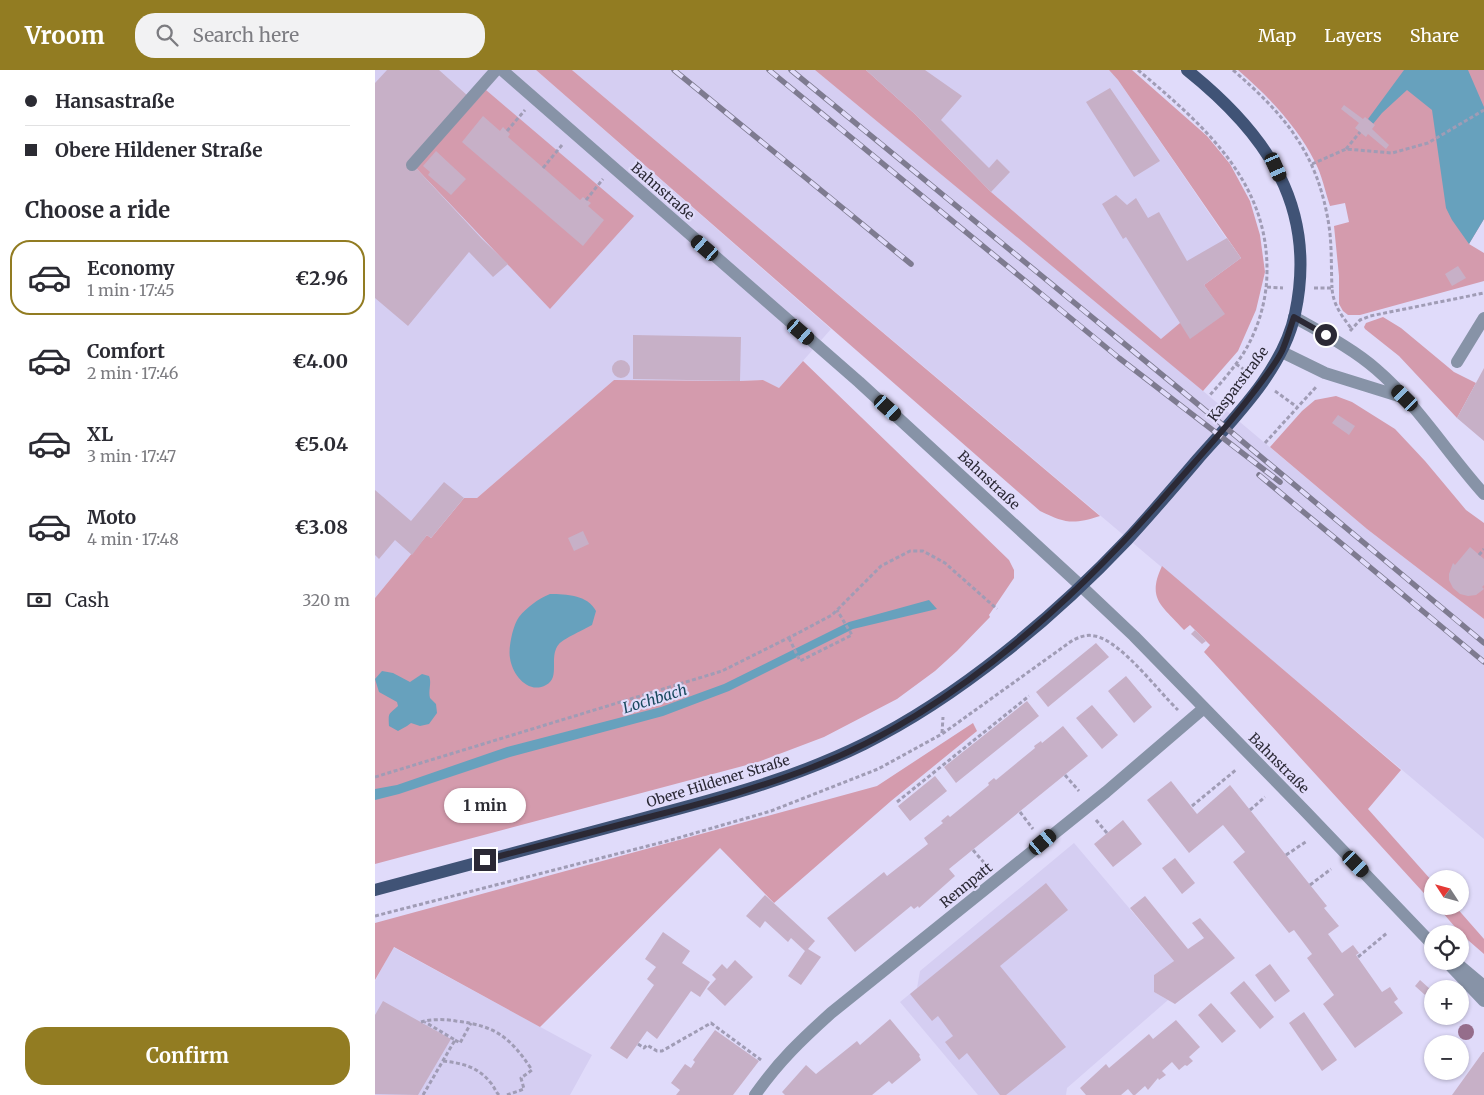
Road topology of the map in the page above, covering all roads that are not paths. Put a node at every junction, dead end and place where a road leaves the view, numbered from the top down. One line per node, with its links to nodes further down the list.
1 (496, 70): 4 (street)
2 (502, 70): 11 (street, Bahnstraße)
3 (1187, 70): 5 (main road, Kasparstraße)
4 (413, 165)
5 (1294, 317): 7 (main road, Kasparstraße); 9 (street)
6 (1484, 318): 8 (street)
7 (1282, 352): 9 (street); 11 (main road, Kasparstraße)
8 (1457, 362)
9 (1405, 398): 10 (street)
10 (1484, 494)
11 (1081, 586): 12 (street, Bahnstraße); 13 (main road, Obere Hildener Straße)
12 (1204, 708): 14 (street, Bahnstraße); 19 (street, Rennpatt)
13 (375, 890)
14 (1424, 935)
15 (1455, 970): 18 (street)
16 (1465, 970): 17 (street)
17 (1484, 986)
18 (1484, 1001)
19 (755, 1095)

